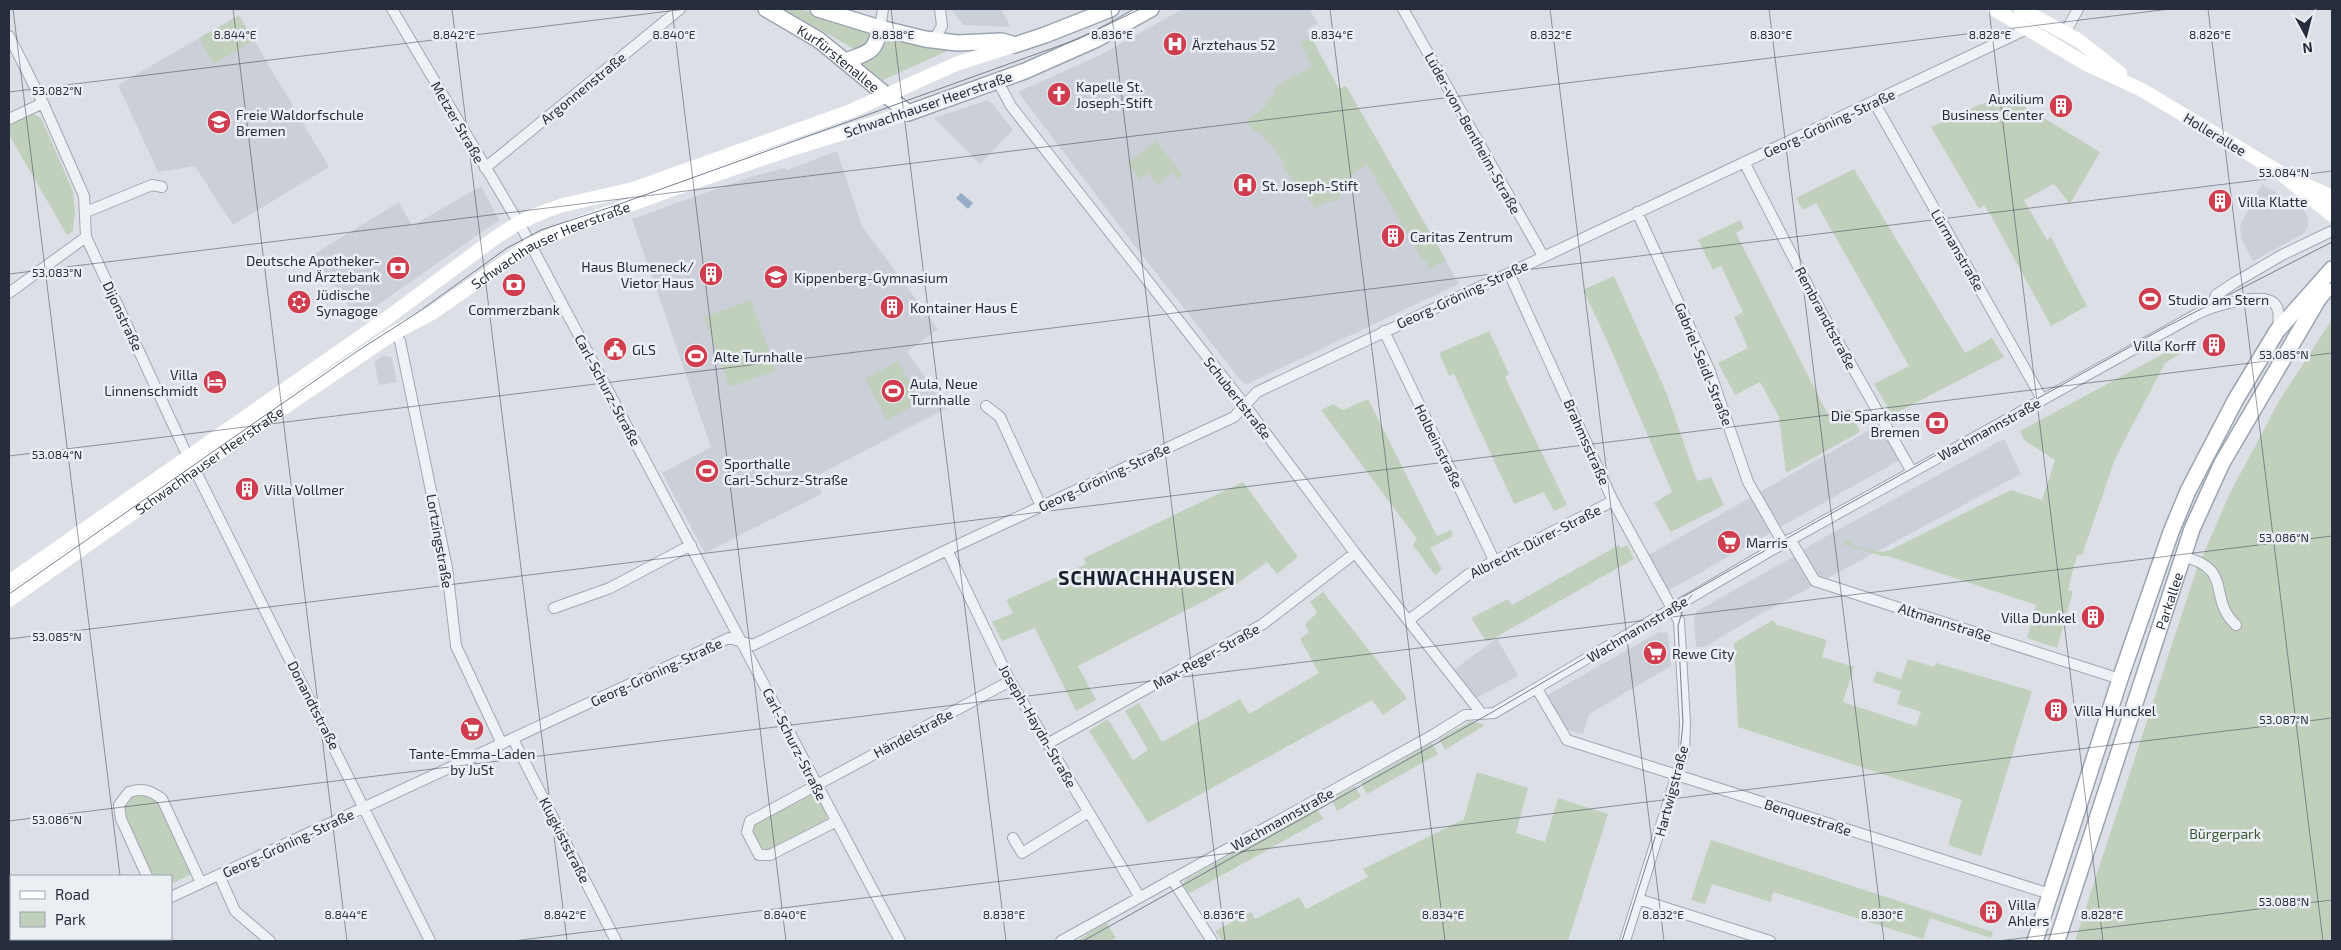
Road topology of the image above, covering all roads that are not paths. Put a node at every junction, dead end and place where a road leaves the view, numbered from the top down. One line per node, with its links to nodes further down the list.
1 (392, 9): 28 (street, Metzer Straße)
2 (680, 9): 28 (street, Argonnenstraße)
3 (766, 9): 19 (main road, Kurfürstenallee)
4 (818, 9): 13 (main road, Kurfürstenallee)
5 (883, 9): 13 (street)
6 (940, 9): 17 (street)
7 (1111, 9): 18 (main road, Schwachhauser Heerstraße)
8 (1151, 9): 20 (main road, Schwachhauser Heerstraße)
9 (1403, 9): 38 (street, Lüder-von-Bentheim-Straße)
10 (1994, 9): 14 (main road, Hollerallee)
11 (2078, 9): 15 (street)
12 (2028, 11): 15 (main road, Hollerallee)
13 (880, 28): 17 (main road, Kurfürstenallee); 19 (main road)
14 (2028, 29): 21 (main road, Hollerallee); 23 (street, Georg-Gröning-Straße)
15 (2066, 33): 21 (main road, Hollerallee)
16 (9, 36): 24 (street, Dijonstraße)
17 (934, 40): 18 (main road, Kurfürstenallee)
18 (1015, 45): 22 (main road, Schwachhauser Heerstraße)
19 (846, 61): 22 (main road, Kurfürstenallee)
20 (997, 80): 25 (main road, Schwachhauser Heerstraße); 50 (street, Schubertstraße)
21 (2142, 90): 29 (main road, Hollerallee)
22 (886, 94): 25 (main road, Kurfürstenallee); 36 (main road, Schwachhauser Heerstraße)
23 (1874, 102): 27 (street, Georg-Gröning-Straße); 49 (street, Lürmanstraße)
24 (43, 103): 26 (street); 32 (street, Dijonstraße)
25 (908, 112): 36 (main road, Schwachhauser Heerstraße)
26 (9, 119)
27 (1744, 162): 33 (street, Georg-Gröning-Straße); 54 (street, Rembrandtstraße)
28 (485, 168): 36 (street, Metzer Straße)
29 (2288, 178): 31 (main road, Hollerallee); 34 (main road, Hollerallee)
30 (162, 187): 32 (street)
31 (2332, 197)
32 (86, 212): 37 (street, Dijonstraße)
33 (1637, 212): 38 (street, Georg-Gröning-Straße); 57 (street, Gabriel-Seidl-Straße)
34 (2332, 215)
35 (2332, 231): 44 (street, Wachmannstraße)
36 (524, 234): 48 (main road, Schwachhauser Heerstraße); 52 (main road, Schwachhauser Heerstraße); 58 (street, Carl-Schurz-Straße)
37 (86, 237): 42 (street); 52 (street, Dijonstraße)
38 (1542, 256): 40 (street, Georg-Gröning-Straße)
39 (2332, 269): 47 (main road, Parkallee)
40 (1509, 273): 46 (street, Georg-Gröning-Straße); 55 (street, Brahmsstraße)
41 (2332, 285): 45 (main road, Parkallee)
42 (9, 293)
43 (2332, 294): 45 (main road)
44 (2211, 308): 47 (street, Wachmannstraße); 49 (street, Wachmannstraße)
45 (2313, 309): 61 (main road, Parkallee)
46 (1384, 331): 50 (street, Georg-Gröning-Straße); 62 (street, Holbeinstraße)
47 (2278, 331): 70 (main road, Parkallee)
48 (394, 332): 53 (main road, Schwachhauser Heerstraße); 75 (street, Lortzingstraße)
49 (2042, 399): 54 (street, Wachmannstraße)
50 (1244, 404): 56 (street, Georg-Gröning-Straße); 60 (street, Schubertstraße)
51 (986, 406): 56 (street)
52 (188, 457): 63 (main road, Schwachhauser Heerstraße)
53 (195, 470): 64 (main road, Schwachhauser Heerstraße); 79 (street, Donandtstraße)
54 (1912, 472): 57 (street, Wachmannstraße)
55 (1613, 501): 62 (street, Albrecht-Dürer-Straße); 66 (street, Brahmsstraße)
56 (1041, 506): 59 (street, Georg-Gröning-Straße)
57 (1787, 541): 66 (street, Wachmannstraße); 70 (street, Altmannstraße)
58 (691, 545): 65 (street); 69 (street, Carl-Schurz-Straße)
59 (947, 550): 69 (street, Georg-Gröning-Straße); 71 (street, Joseph-Haydn-Straße)
60 (1355, 553): 67 (street, Schubertstraße); 76 (street, Max-Reger-Straße)
61 (2181, 556): 68 (street); 100 (main road, Parkallee)
62 (1494, 560): 67 (street, Albrecht-Dürer-Straße)
63 (9, 582)
64 (9, 600)
65 (554, 608)
66 (1671, 608): 72 (street, Wachmannstraße); 77 (street, Hartwigstraße)
67 (1410, 620): 73 (street, Schubertstraße)
68 (2236, 625)
69 (742, 642): 74 (street, Georg-Gröning-Straße); 78 (street, Carl-Schurz-Straße)
70 (2120, 679): 87 (main road, Parkallee)
71 (1010, 680): 76 (street, Joseph-Haydn-Straße); 78 (street, Händelstraße)
72 (1537, 689): 73 (street, Wachmannstraße); 77 (street, Benquestraße)
73 (1482, 714): 85 (street, Wachmannstraße)
74 (513, 739): 75 (street, Georg-Gröning-Straße); 93 (street, Klugkiststraße)
75 (502, 744): 79 (street, Georg-Gröning-Straße)
76 (1048, 744): 80 (street, Joseph-Haydn-Straße)
77 (1678, 775): 87 (street, Benquestraße); 90 (street, Hartwigstraße)
78 (816, 785): 81 (street, Carl-Schurz-Straße); 81 (street, Händelstraße)
79 (365, 807): 84 (street, Georg-Gröning-Straße); 92 (street, Donandtstraße)
80 (1087, 813): 82 (street); 88 (street, Joseph-Haydn-Straße)
81 (835, 822): 94 (street, Carl-Schurz-Straße)
82 (1013, 838)
83 (147, 875): 86 (street)
84 (219, 875): 86 (street, Georg-Gröning-Straße); 91 (street)
85 (1172, 879): 88 (street, Wachmannstraße); 96 (street)
86 (201, 883): 89 (street, Georg-Gröning-Straße)
87 (2050, 894): 99 (main road, Parkallee)
88 (1139, 896): 95 (street, Wachmannstraße)
89 (172, 897)
90 (1638, 899): 97 (street, Hartwigstraße); 98 (street)
91 (270, 941)
92 (430, 941)
93 (616, 941)
94 (900, 941)
95 (1061, 941)
96 (1212, 941)
97 (1625, 941)
98 (1770, 941)
99 (2035, 941)
100 (2057, 941)

